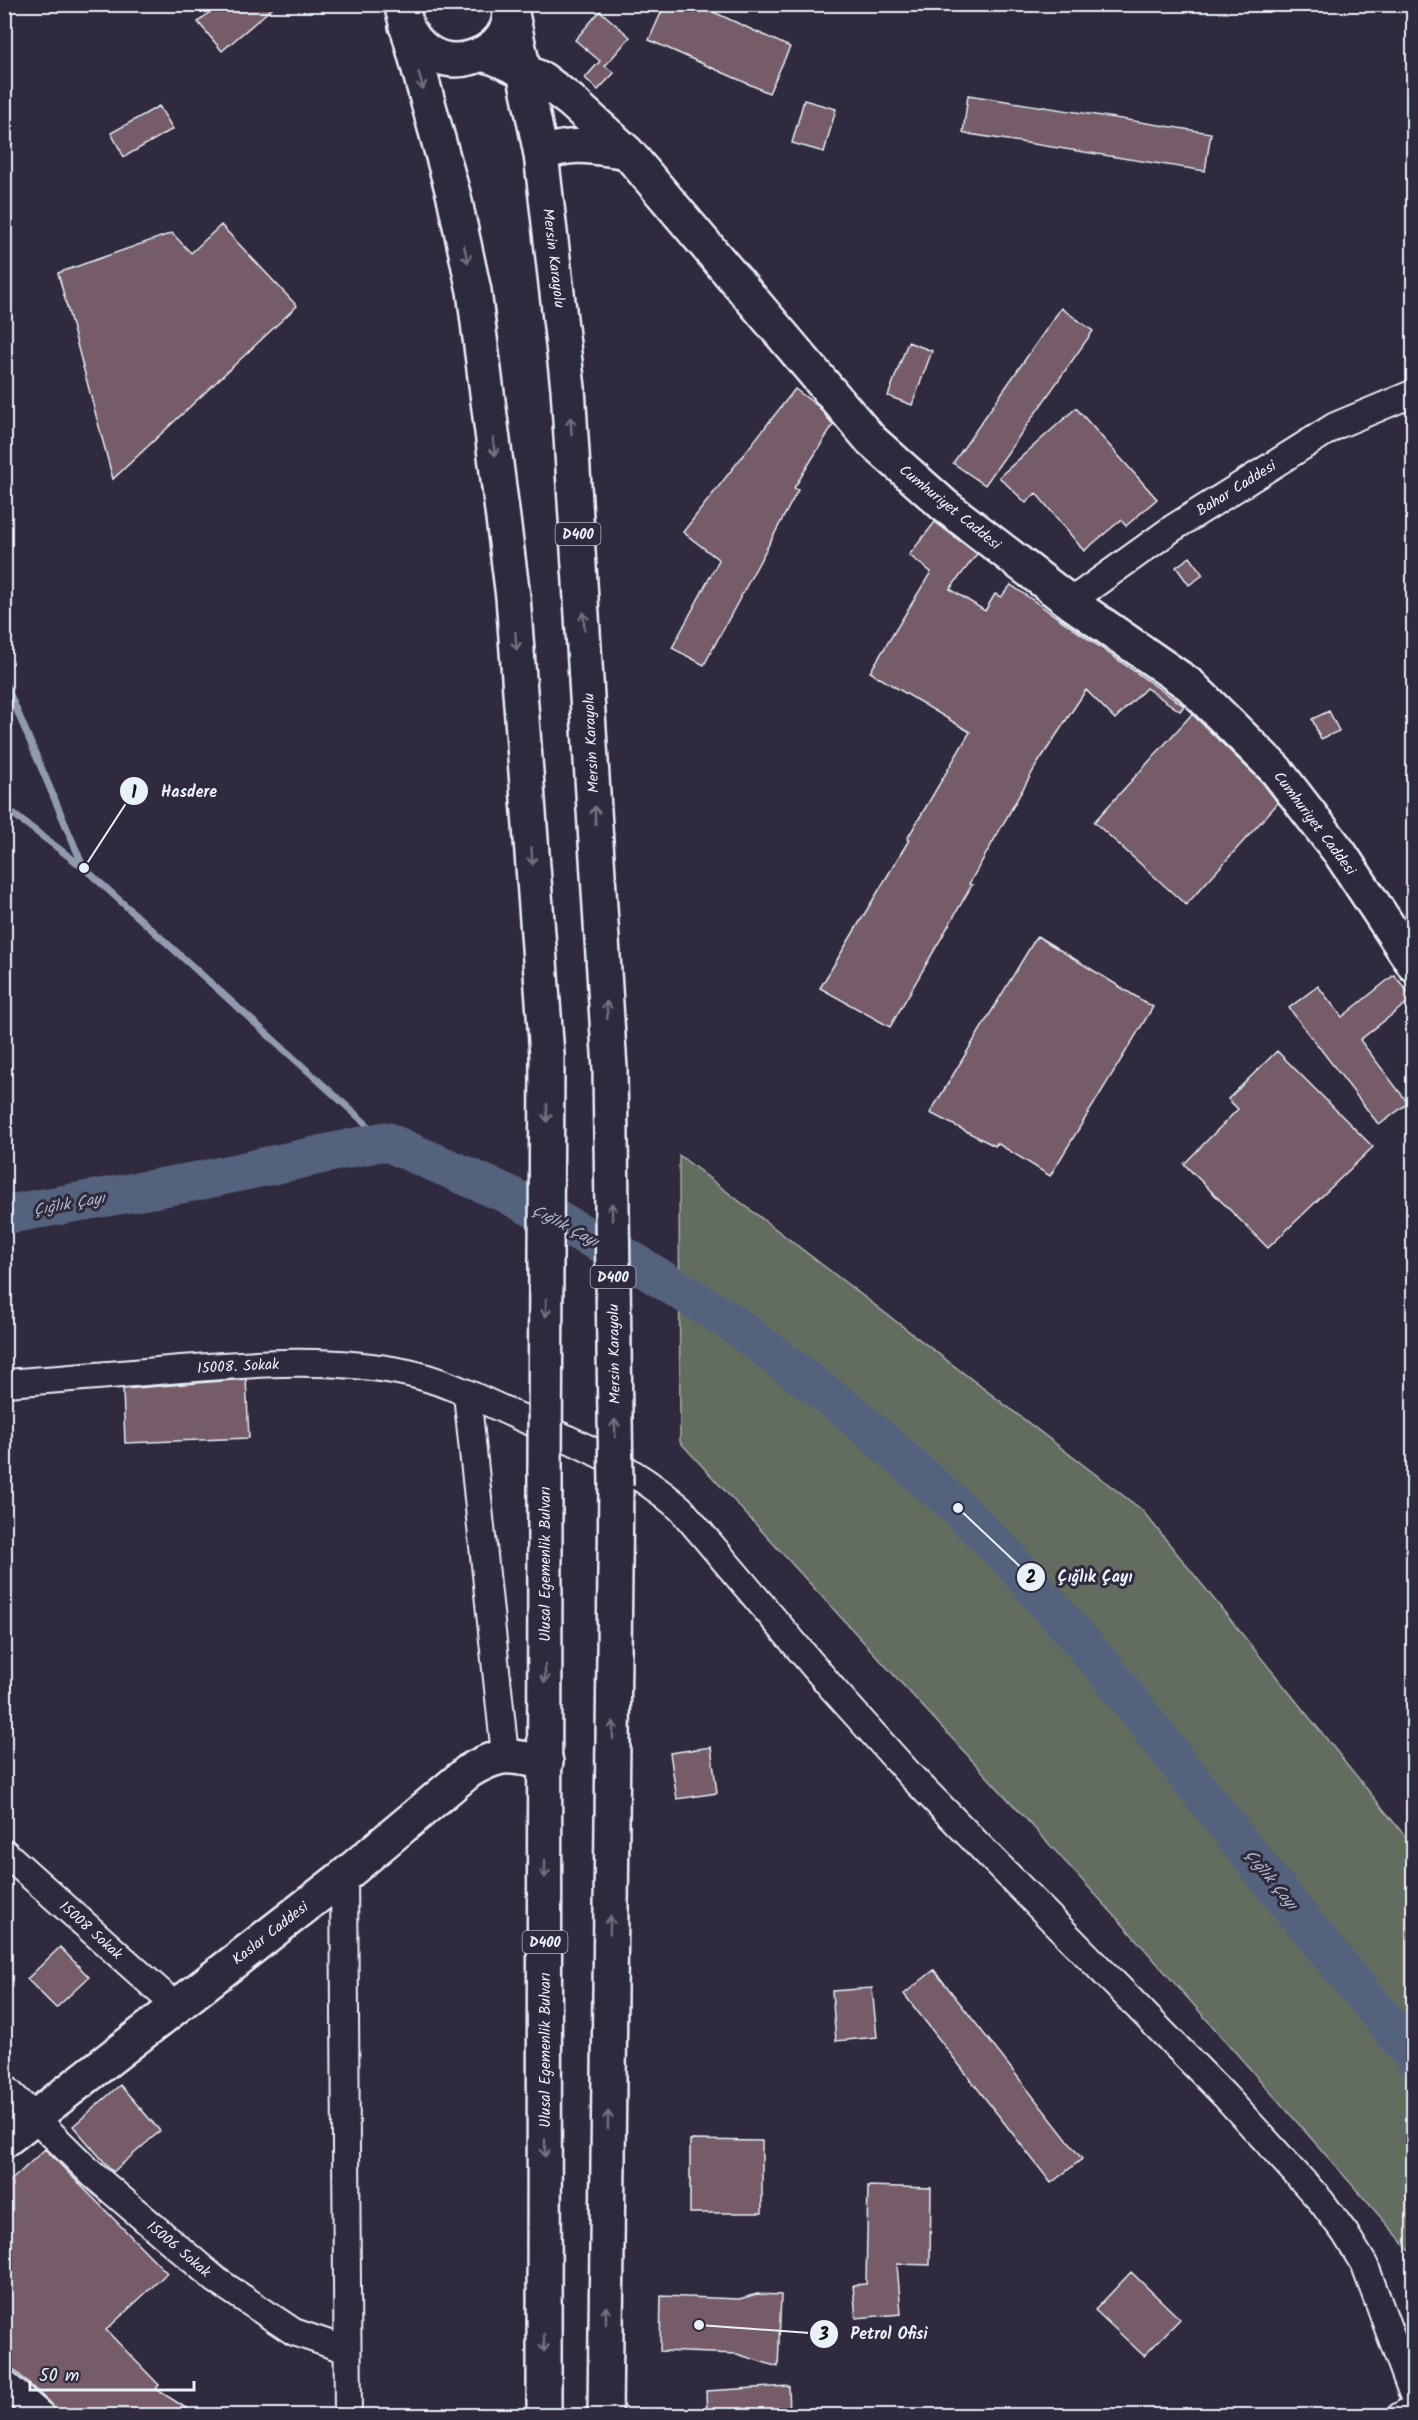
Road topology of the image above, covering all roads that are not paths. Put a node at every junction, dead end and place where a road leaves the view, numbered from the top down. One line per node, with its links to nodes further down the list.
1 (511, 7): 3 (main road); 4 (main road, Mersin Karayolu / D400)
2 (403, 14): 3 (main road); 13 (main road, Ulusal Egemenlik Bulvarı / D400, one-way to 13, bridge)
3 (482, 54): 4 (main road, Cumhuriyet Caddesi)
4 (528, 65): 5 (main road, Cumhuriyet Caddesi); 6 (main road, Mersin Karayolu / D400)
5 (627, 152): 6 (main road); 8 (main road, Cumhuriyet Caddesi)
6 (541, 154): 27 (main road, Mersin Karayolu / D400, one-way to 6, bridge)
7 (1413, 393): 8 (street, Bahar Caddesi)
8 (1070, 602): 9 (main road, Cumhuriyet Caddesi)
9 (1413, 964)
10 (4, 1383): 11 (street, 15008. Sokak)
11 (467, 1394): 12 (street); 22 (street, 15008. Sokak)
12 (505, 1755): 13 (main road); 15 (main road, Kaslar Caddesi)
13 (546, 1762): 26 (main road, Ulusal Egemenlik Bulvarı / D400, one-way to 26)
14 (4, 1852): 16 (street, 15008 Sokak)
15 (344, 1876): 16 (main road, Kaslar Caddesi); 20 (street)
16 (177, 2007): 18 (main road, Kaslar Caddesi)
17 (4, 2087): 18 (street, 15006 Sokak)
18 (35, 2115): 19 (main road, Kaslar Caddesi); 20 (street, 15006 Sokak)
19 (4, 2140)
20 (347, 2350): 25 (street)
21 (4, 2383): 24 (street)
22 (1413, 2398)
23 (1413, 2408): 28 (street)
24 (42, 2415)
25 (348, 2415)
26 (544, 2415)
27 (605, 2415)
28 (1400, 2415)

